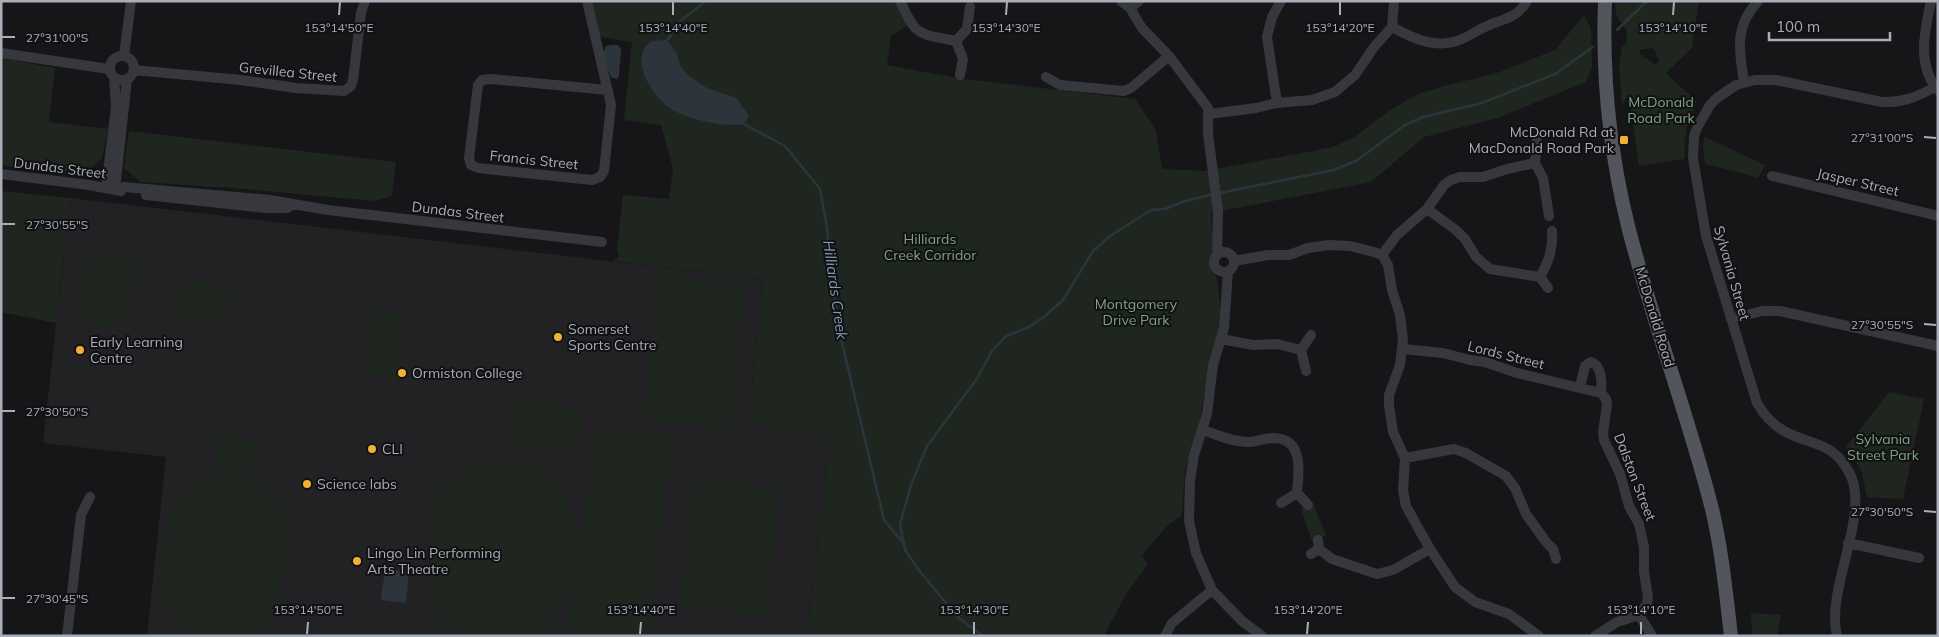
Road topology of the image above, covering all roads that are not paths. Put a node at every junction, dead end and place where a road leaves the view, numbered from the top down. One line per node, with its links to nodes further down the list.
1 (130, 1): 18 (street)
2 (364, 1): 20 (street, Grevillea Street)
3 (586, 1): 27 (street, Francis Street)
4 (900, 1): 16 (street)
5 (1121, 1): 14 (street)
6 (1139, 1): 14 (street)
7 (1281, 1): 28 (street)
8 (1394, 1): 15 (street)
9 (1527, 1): 15 (street)
10 (1605, 1): 67 (main road, McDonald Road)
11 (1758, 1): 25 (street)
12 (1931, 1): 26 (street)
13 (970, 7): 16 (street)
14 (1130, 8): 19 (street)
15 (1392, 27): 28 (street)
16 (956, 41): 22 (street)
17 (1, 53): 21 (street)
18 (124, 56): 20 (street); 21 (street)
19 (1169, 56): 23 (street); 29 (street)
20 (134, 70): 24 (street)
21 (112, 73): 24 (street); 34 (street)
22 (960, 75)
23 (1046, 77)
24 (127, 80): 34 (street)
25 (1744, 82): 26 (street, Sylvania Street); 45 (street, Sylvania Street)
26 (1936, 88)
27 (608, 90): 27 (street, Francis Street)
28 (1277, 103): 29 (street)
29 (1209, 114): 41 (street)
30 (1536, 137): 31 (street)
31 (1535, 164): 35 (street); 36 (street)
32 (1, 174): 34 (street, Dundas Street)
33 (1772, 176): 37 (street, Jasper Street)
34 (111, 189): 39 (street, Dundas Street)
35 (1427, 209): 40 (street); 43 (street)
36 (1549, 209)
37 (1938, 216)
38 (1552, 231): 43 (street)
39 (602, 242)
40 (1382, 255): 41 (street); 49 (street)
41 (1226, 256): 42 (street); 42 (street)
42 (1224, 271): 47 (street)
43 (1540, 277): 44 (street)
44 (1548, 288)
45 (1731, 319): 48 (street); 60 (street, Sylvania Street)
46 (1311, 335): 50 (street)
47 (1221, 339): 50 (street); 54 (street)
48 (1938, 346)
49 (1403, 349): 52 (street, Lords Street); 55 (street)
50 (1301, 350): 51 (street)
51 (1306, 370)
52 (1580, 387): 53 (street, Lords Street); 53 (street, Dalston Street)
53 (1601, 393): 66 (street, Dalston Street)
54 (1203, 430): 56 (street); 65 (street)
55 (1405, 458): 61 (street); 63 (street)
56 (1298, 493): 58 (street); 59 (street)
57 (90, 497): 68 (street)
58 (1281, 504)
59 (1308, 505)
60 (1848, 543): 64 (street); 74 (street, Sylvania Street)
61 (1565, 547)
62 (1316, 548): 63 (street)
63 (1430, 549): 71 (street)
64 (1918, 558)
65 (1212, 590): 69 (street); 70 (street)
66 (1639, 615): 72 (street); 73 (street)
67 (1730, 633)
68 (67, 636)
69 (1165, 636)
70 (1262, 636)
71 (1539, 636)
72 (1595, 636)
73 (1652, 636)
74 (1837, 636)

